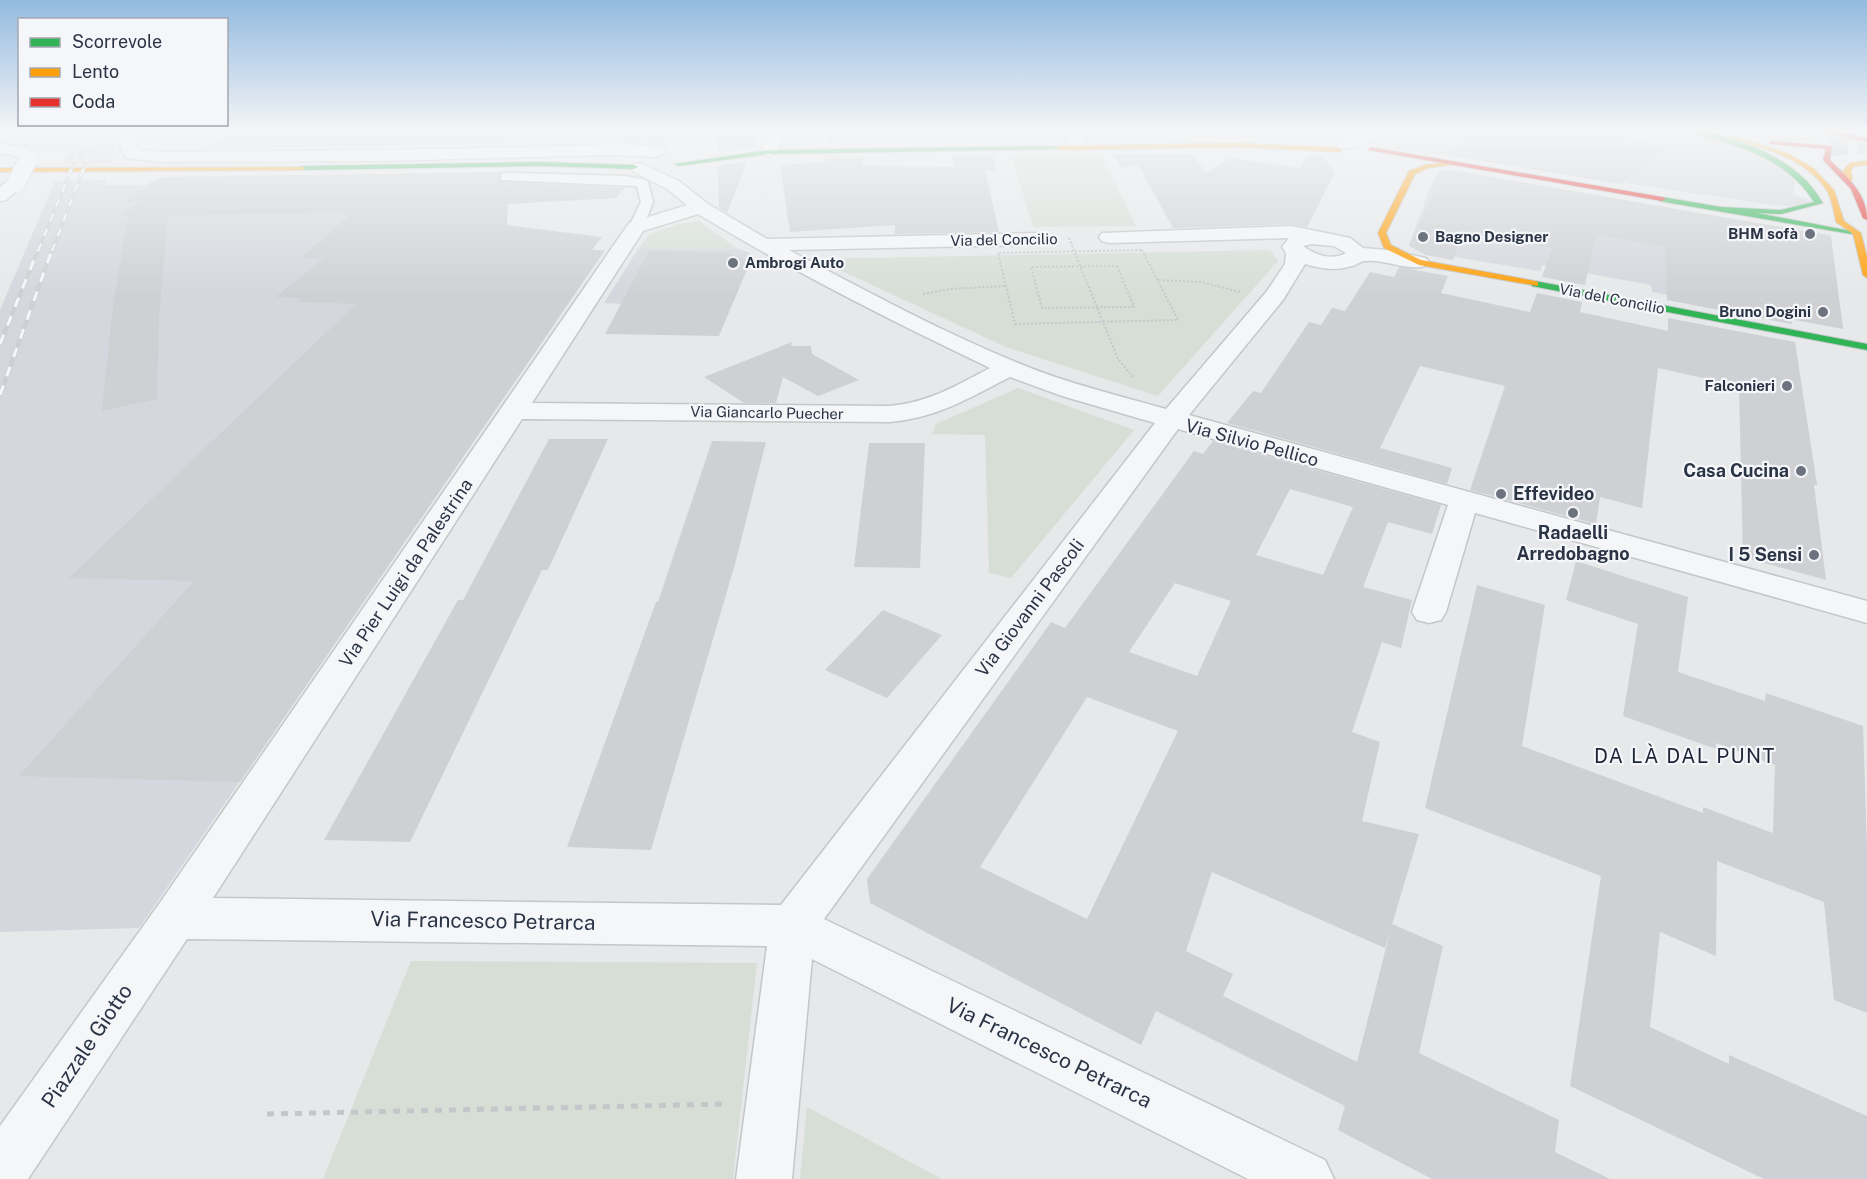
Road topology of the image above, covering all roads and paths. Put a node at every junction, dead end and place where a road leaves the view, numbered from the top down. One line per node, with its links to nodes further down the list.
1 (12, 186): 9 (street, bridge)
2 (643, 186): 14 (lane, Via Pier Luigi da Palestrina)
3 (687, 186): 11 (street, Via Silvio Pellico)
4 (1405, 186): 16 (main road)
5 (1578, 186): 12 (main road)
6 (1811, 186): 12 (main road)
7 (1827, 186): 15 (main road)
8 (1853, 186): 10 (main road)
9 (0, 196)
10 (1864, 198): 13 (main road)
11 (701, 208): 14 (street); 21 (street, Via Silvio Pellico)
12 (1714, 209): 15 (main road)
13 (1867, 218)
14 (636, 227): 38 (street, Via Pier Luigi da Palestrina)
15 (1862, 229): 28 (main road)
16 (1382, 233): 23 (street); 25 (main road)
17 (1244, 234): 18 (street); 19 (street); 22 (street)
18 (1109, 237): 24 (path, Via del Concilio)
19 (1323, 238): 22 (street); 23 (street)
20 (1036, 239): 21 (street, Via del Concilio)
21 (764, 245): 32 (street, Via Silvio Pellico)
22 (1295, 248): 26 (street); 31 (street, Via Giovanni Pascoli)
23 (1350, 249): 25 (street, Via del Concilio); 26 (street, Via Giovanni Pascoli)
24 (1074, 251): 27 (path); 29 (path); 30 (path)
25 (1419, 261): 35 (main road, Via del Concilio)
26 (1332, 263): 31 (street, Via Giovanni Pascoli)
27 (1081, 267): 33 (path); 33 (path); 33 (path)
28 (1867, 275)
29 (1158, 280): 31 (path); 34 (path)
30 (1006, 286): 32 (path); 34 (path)
31 (1273, 297): 39 (street, Via Giovanni Pascoli)
32 (878, 306): 36 (street, Via Silvio Pellico)
33 (1096, 307): 34 (path)
34 (1103, 322): 37 (path)
35 (1867, 347)
36 (1009, 368): 37 (street, Via Silvio Pellico); 38 (street, Via Giancarlo Puecher)
37 (1116, 405): 39 (street, Via Silvio Pellico)
38 (515, 411): 43 (street, Via Pier Luigi da Palestrina)
39 (1171, 420): 40 (street, Via Silvio Pellico); 44 (street, Via Giovanni Pascoli)
40 (1464, 501): 41 (street); 42 (street, Via Silvio Pellico)
41 (1429, 612)
42 (1867, 612)
43 (175, 918): 44 (street, Via Francesco Petrarca); 47 (street, Piazzale Giotto)
44 (792, 926): 45 (street); 49 (street, Via Francesco Petrarca)
45 (772, 1103): 46 (path); 48 (street)
46 (267, 1114)
47 (0, 1173)
48 (764, 1179)
49 (1306, 1179)

